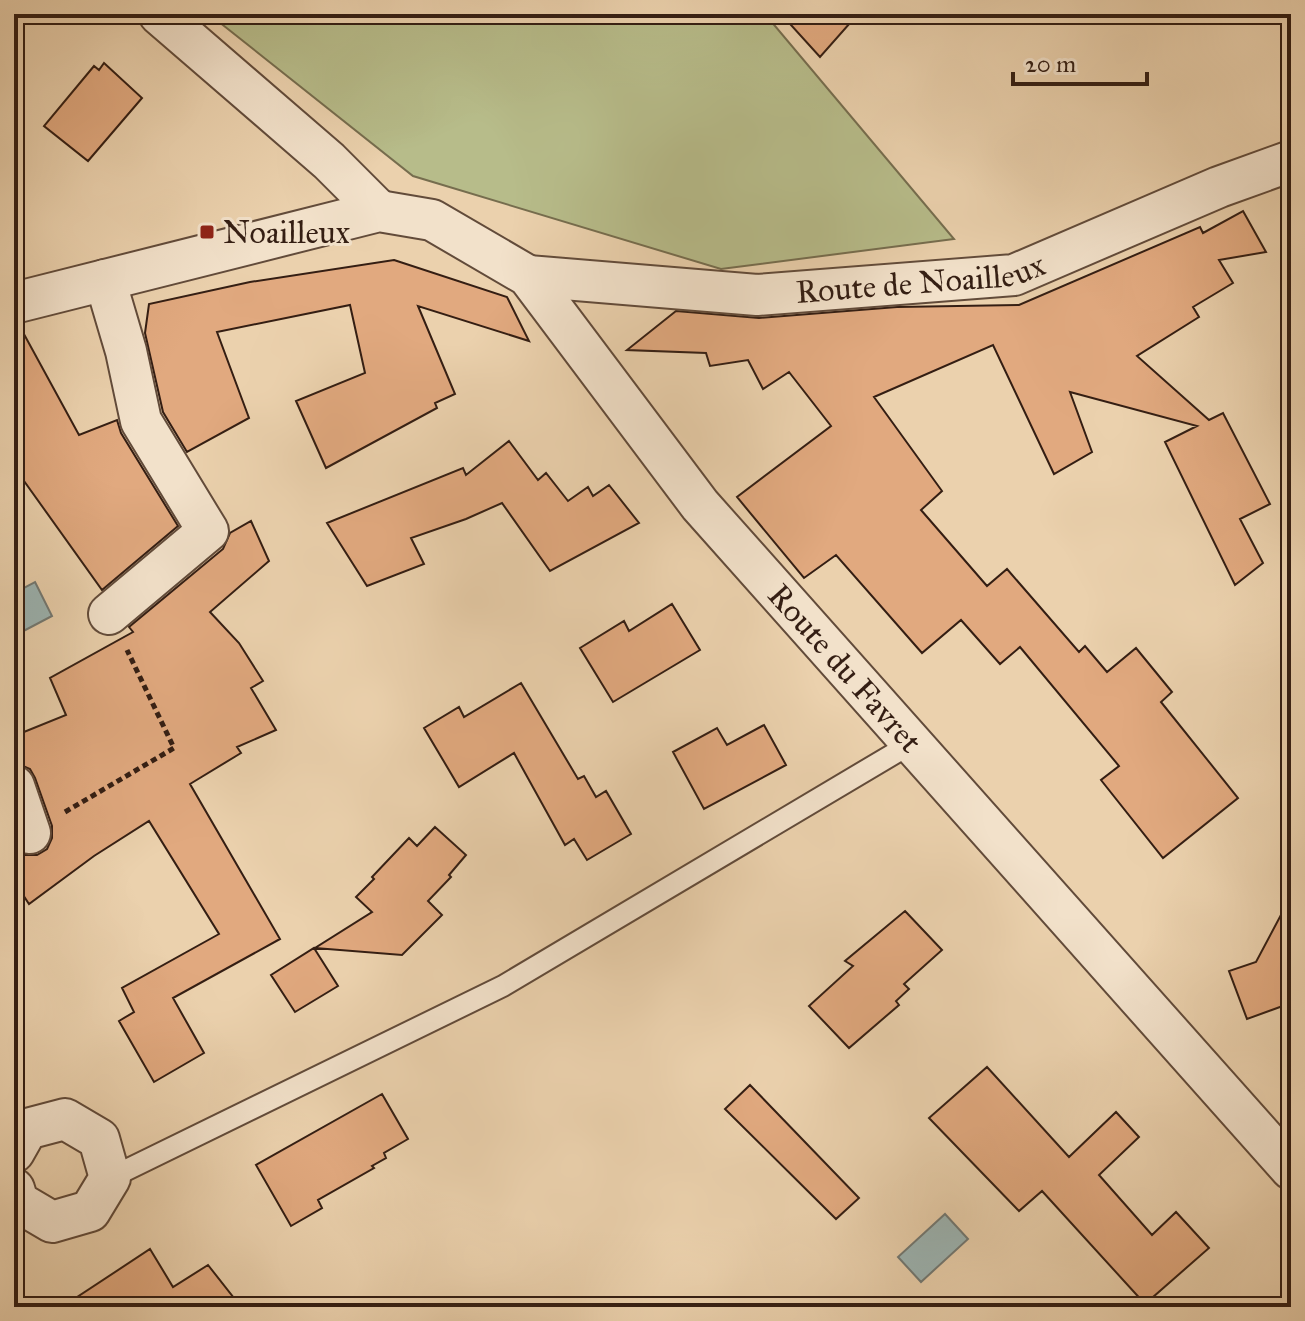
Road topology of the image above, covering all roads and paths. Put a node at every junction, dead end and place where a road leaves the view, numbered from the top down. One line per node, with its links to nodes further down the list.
1 (159, 14): 3 (street)
2 (1291, 161): 4 (street, Route de Noailleux)
3 (379, 211): 4 (street, Route du Favret); 5 (street)
4 (528, 276): 8 (street, Route du Favret)
5 (105, 280): 6 (street); 7 (street)
6 (14, 303)
7 (109, 614): 10 (path)
8 (912, 743): 12 (street, Route du Favret); 13 (lane)
9 (14, 786): 10 (street)
10 (30, 833)
11 (14, 1152): 13 (street)
12 (1291, 1169)
13 (110, 1178): 14 (street)
14 (14, 1189)

